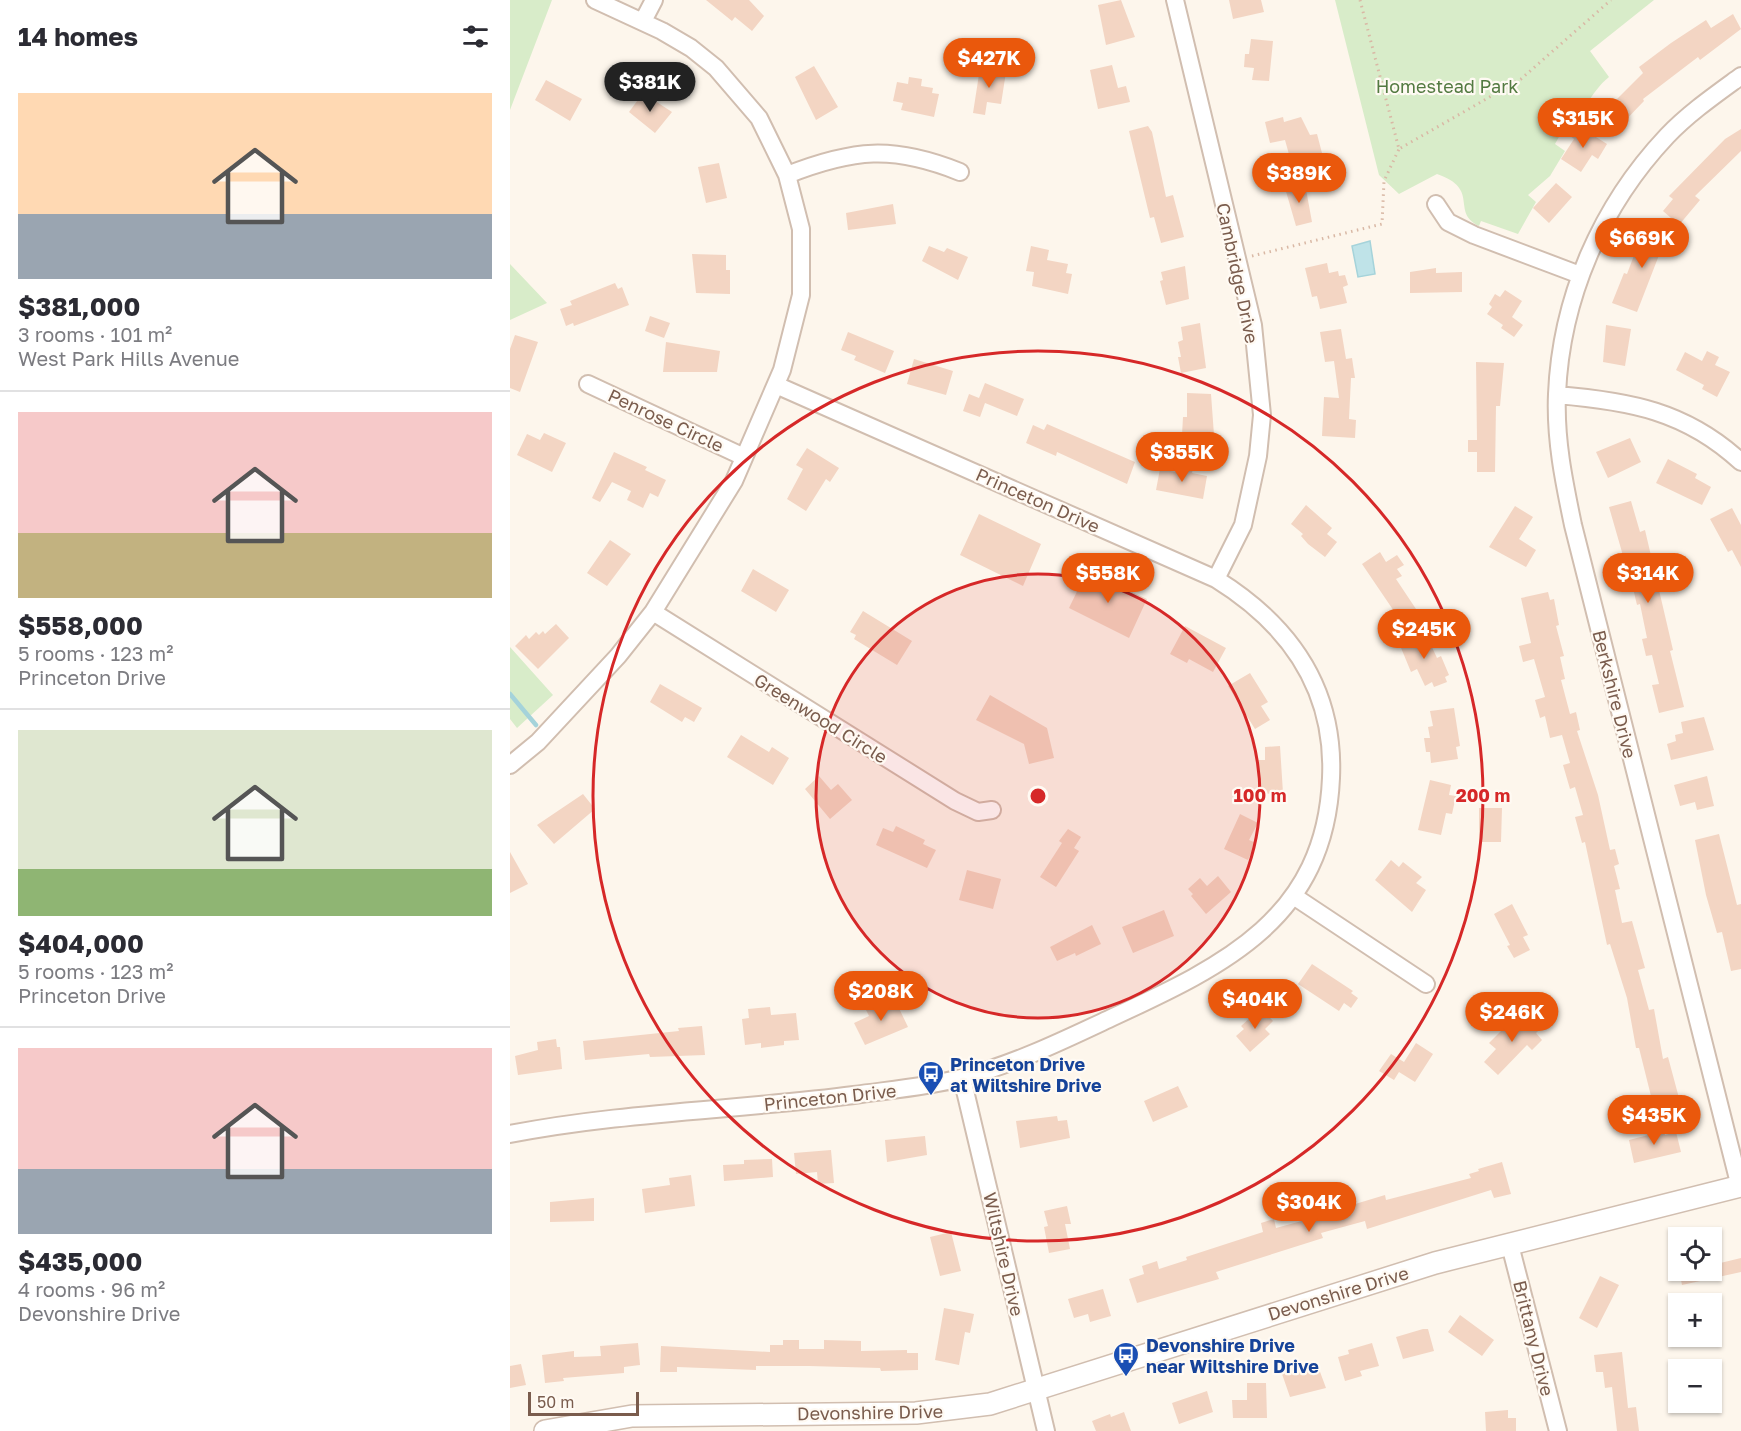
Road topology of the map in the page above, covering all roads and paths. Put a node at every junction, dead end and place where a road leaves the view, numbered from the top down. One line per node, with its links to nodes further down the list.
1 (595, 0): 6 (street)
2 (654, 0): 6 (street)
3 (1175, 0): 19 (street, Cambridge Drive)
4 (1360, 0): 8 (path)
5 (1611, 0): 8 (path)
6 (643, 21): 10 (street)
7 (1741, 76): 13 (street, Berkshire Drive)
8 (1399, 149): 12 (path)
9 (960, 172): 10 (street)
10 (787, 175): 15 (street)
11 (1436, 204): 13 (street)
12 (1245, 258)
13 (1580, 275): 16 (street, Berkshire Drive)
14 (588, 384): 17 (street, Penrose Circle)
15 (776, 385): 17 (street); 19 (street, Princeton Drive)
16 (1557, 395): 18 (street); 27 (street, Berkshire Drive)
17 (744, 457): 20 (street)
18 (1741, 462)
19 (1216, 579): 23 (street, Princeton Drive)
20 (653, 612): 21 (street); 22 (street, Greenwood Circle)
21 (510, 765)
22 (992, 810)
23 (1295, 897): 24 (street); 25 (street, Princeton Drive)
24 (1426, 984)
25 (962, 1077): 26 (street, Princeton Drive); 29 (street, Wiltshire Drive)
26 (510, 1134)
27 (1740, 1186): 28 (street, Devonshire Drive)
28 (1510, 1245): 29 (street, Devonshire Drive); 32 (street, Brittany Drive)
29 (1038, 1389): 30 (street, Devonshire Drive); 31 (street, Wiltshire Drive)
30 (544, 1431)
31 (1046, 1431)
32 (1558, 1431)

